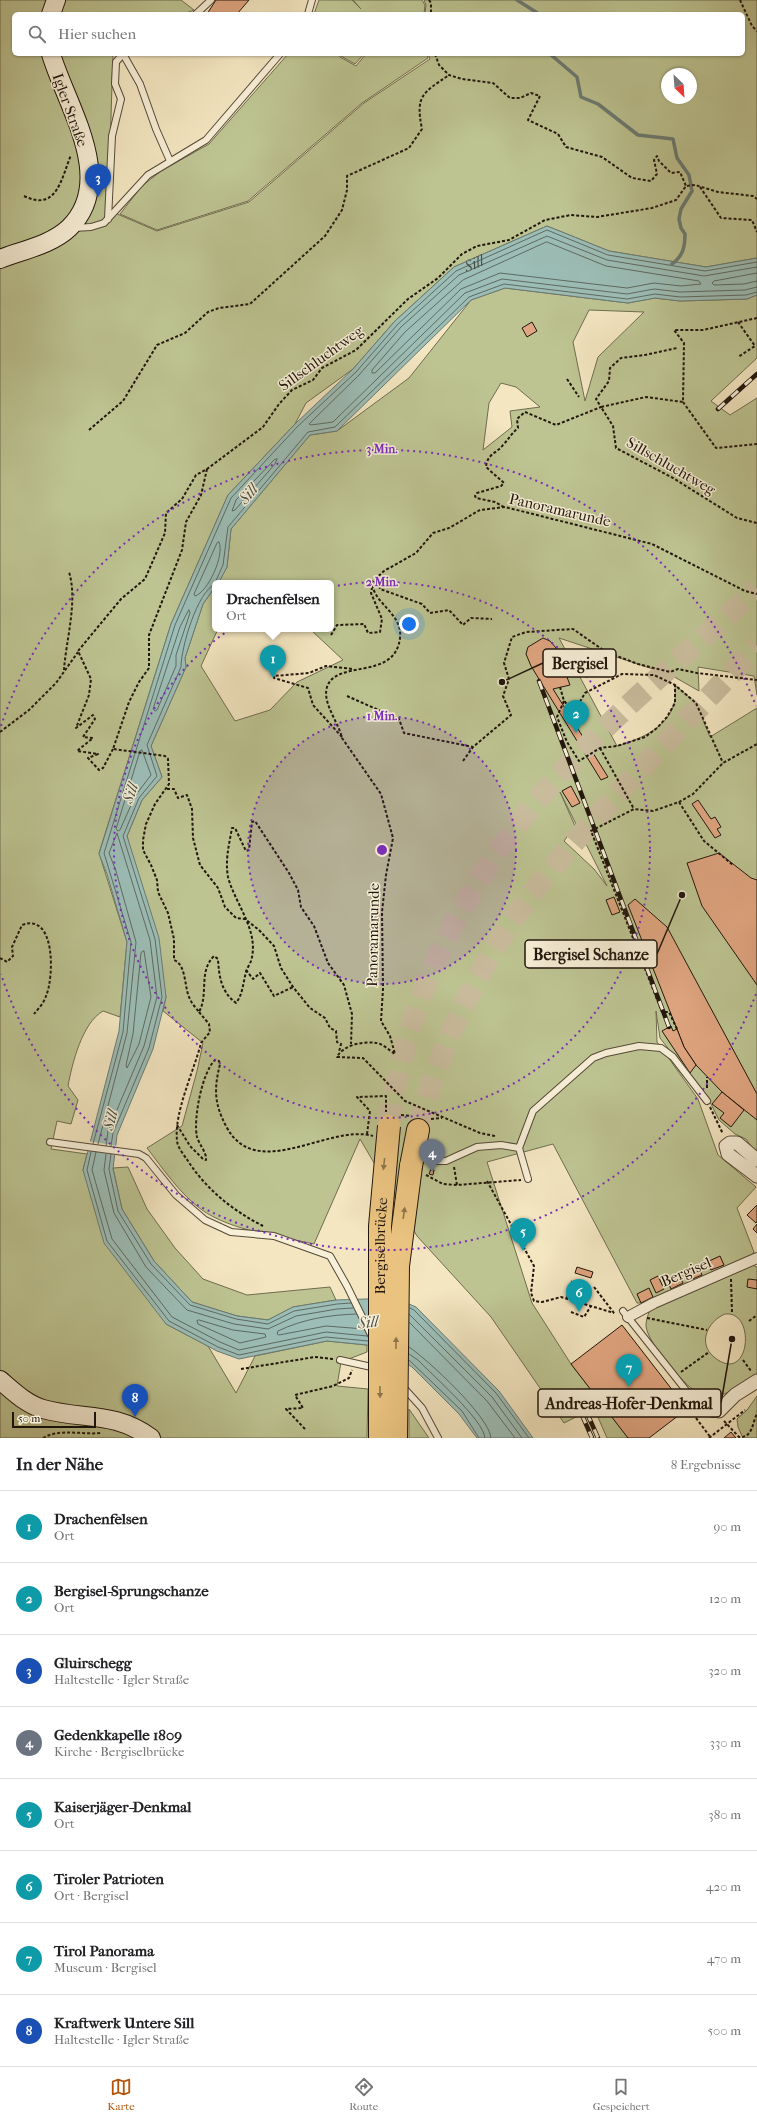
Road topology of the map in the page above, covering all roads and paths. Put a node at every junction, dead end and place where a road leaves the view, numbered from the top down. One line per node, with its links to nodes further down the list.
1 (56, 0): 6 (main road)
2 (211, 0): 7 (lane)
3 (312, 0): 8 (lane)
4 (429, 0): 9 (path)
5 (740, 0): 10 (path)
6 (51, 12)
7 (198, 12)
8 (309, 12)
9 (431, 12)
10 (757, 31)
11 (52, 56): 17 (main road, Igler Straße)
12 (121, 56): 23 (lane)
13 (124, 56): 18 (lane)
14 (278, 56): 18 (lane)
15 (436, 56): 16 (path)
16 (449, 75): 19 (path); 35 (path)
17 (81, 132): 21 (path); 24 (main road, Igler Straße)
18 (170, 161): 23 (lane)
19 (686, 186): 20 (path); 37 (path, Sillschluchtweg)
20 (700, 186): 22 (path); 25 (path)
21 (24, 196)
22 (757, 199)
23 (108, 219): 24 (lane)
24 (69, 228): 26 (main road, Igler Straße)
25 (757, 232)
26 (0, 258)
27 (757, 318): 28 (path)
28 (738, 322): 30 (path); 33 (path)
29 (677, 348): 34 (path)
30 (738, 357)
31 (567, 379): 32 (path)
32 (578, 397)
33 (683, 402): 34 (path); 36 (path)
34 (601, 407): 38 (path); 39 (path, Sillschluchtweg)
35 (89, 430)
36 (757, 444)
37 (207, 469): 46 (path, Sillschluchtweg); 59 (path)
38 (505, 507): 41 (path, Panoramarunde); 43 (path, Panoramarunde)
39 (757, 523)
40 (69, 572): 48 (path)
41 (377, 576): 42 (path); 44 (path)
42 (372, 588): 45 (path); 47 (path, Panoramarunde)
43 (757, 594)
44 (492, 619)
45 (334, 630)
46 (78, 651): 48 (path, Sillschluchtweg); 59 (path)
47 (354, 669): 55 (path, Panoramarunde); 55 (path)
48 (64, 671): 54 (path, Sillschluchtweg)
49 (757, 680): 57 (path)
50 (674, 685): 53 (path); 58 (path); 61 (path)
51 (560, 687): 53 (path)
52 (347, 696): 57 (path)
53 (564, 701): 58 (path)
54 (0, 732)
55 (342, 738): 73 (path, Panoramarunde)
56 (757, 744): 61 (path)
57 (473, 747): 60 (path)
58 (600, 748): 64 (path)
59 (113, 749): 62 (path)
60 (463, 761)
61 (723, 763): 63 (path)
62 (167, 789): 66 (path); 70 (path)
63 (679, 802): 64 (path); 65 (path)
64 (634, 809): 72 (path)
65 (733, 865)
66 (245, 919): 68 (path); 69 (path); 73 (path)
67 (0, 958): 71 (path)
68 (246, 970): 69 (path); 70 (path)
69 (293, 987): 74 (path)
70 (200, 1012): 77 (path)
71 (34, 1014)
72 (677, 1029)
73 (351, 1045): 74 (path, Panoramarunde)
74 (339, 1052): 82 (path)
75 (707, 1077): 76 (path)
76 (707, 1101): 81 (path); 83 (lane)
77 (178, 1125): 79 (path); 90 (path)
78 (389, 1126): 121 (highway, Bergiselbrücke, one-way to 121, bridge)
79 (367, 1134)
80 (50, 1142): 90 (lane)
81 (728, 1144): 86 (street); 87 (street)
82 (512, 1146): 83 (lane); 85 (lane)
83 (519, 1148): 88 (lane)
84 (414, 1149): 85 (lane); 122 (highway, Bergiselbrücke, one-way to 84, bridge)
85 (461, 1153): 89 (path)
86 (757, 1160)
87 (757, 1176)
88 (528, 1179): 95 (path)
89 (457, 1185)
90 (274, 1236): 107 (lane)
91 (757, 1258): 92 (street, Bergisel)
92 (731, 1270): 98 (path); 99 (street, Bergisel)
93 (572, 1279): 95 (path)
94 (594, 1287): 96 (path)
95 (567, 1298): 96 (path)
96 (591, 1306): 97 (path)
97 (571, 1312)
98 (732, 1313)
99 (627, 1314): 102 (path); 109 (lane)
100 (757, 1315): 101 (path)
101 (749, 1321)
102 (707, 1330)
103 (709, 1352): 109 (path)
104 (340, 1360): 106 (path); 107 (lane)
105 (743, 1360): 108 (path)
106 (241, 1369)
107 (388, 1371): 123 (lane)
108 (754, 1376): 114 (street)
109 (675, 1377): 114 (lane)
110 (349, 1378): 117 (path)
111 (0, 1380): 120 (main road)
112 (757, 1387): 114 (street)
113 (744, 1410): 116 (path)
114 (716, 1413): 116 (path)
115 (757, 1414): 116 (path)
116 (727, 1423): 124 (path)
117 (305, 1429)
118 (108, 1433): 119 (path)
119 (43, 1438)
120 (151, 1438)
121 (380, 1438)
122 (396, 1438)
123 (438, 1438)
124 (710, 1438)

